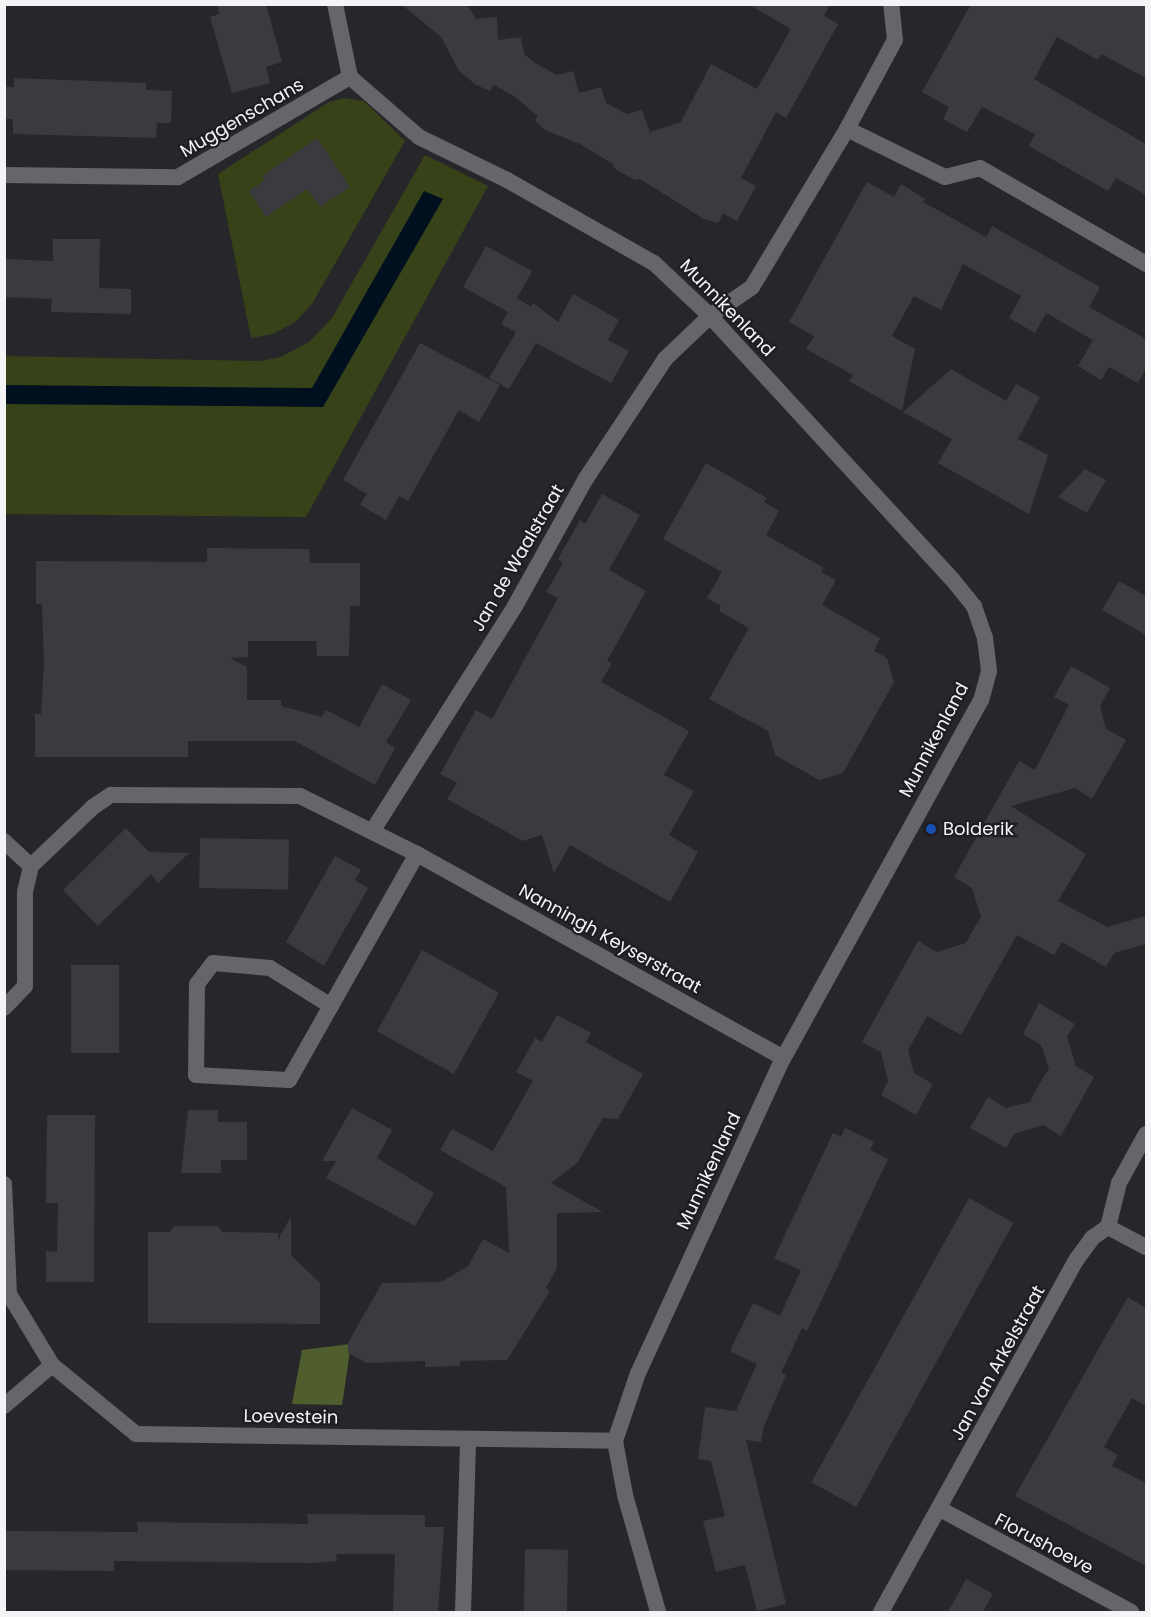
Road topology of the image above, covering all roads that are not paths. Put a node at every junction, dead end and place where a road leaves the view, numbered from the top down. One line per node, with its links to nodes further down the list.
1 (335, 4): 3 (street)
2 (890, 5): 4 (street, Jan de Waalstraat)
3 (350, 77): 5 (street, Muggenschans); 7 (street, Munnikenland)
4 (847, 129): 6 (street); 7 (street, Jan de Waalstraat)
5 (4, 175)
6 (1146, 264)
7 (710, 316): 8 (street, Jan de Waalstraat); 14 (street, Munnikenland)
8 (373, 830): 10 (street, Nanningh Keyserstraat); 11 (street, Nanningh Keyserstraat)
9 (4, 841): 11 (street)
10 (417, 854): 12 (street); 14 (street, Nanningh Keyserstraat)
11 (31, 866): 13 (street)
12 (331, 1005): 12 (street)
13 (4, 1008)
14 (783, 1058): 22 (street, Munnikenland)
15 (1146, 1134): 17 (street)
16 (4, 1184): 19 (street, Loevestein)
17 (1108, 1227): 18 (street); 23 (street, Jan van Arkelstraat)
18 (1146, 1247)
19 (52, 1365): 20 (street); 21 (street, Loevestein)
20 (4, 1406)
21 (468, 1440): 22 (street, Loevestein); 24 (street)
22 (615, 1441): 25 (street, Munnikenland)
23 (940, 1509): 26 (street, Jan van Arkelstraat); 27 (street, Florushoeve)
24 (463, 1612)
25 (658, 1612)
26 (881, 1612)
27 (1131, 1612)

